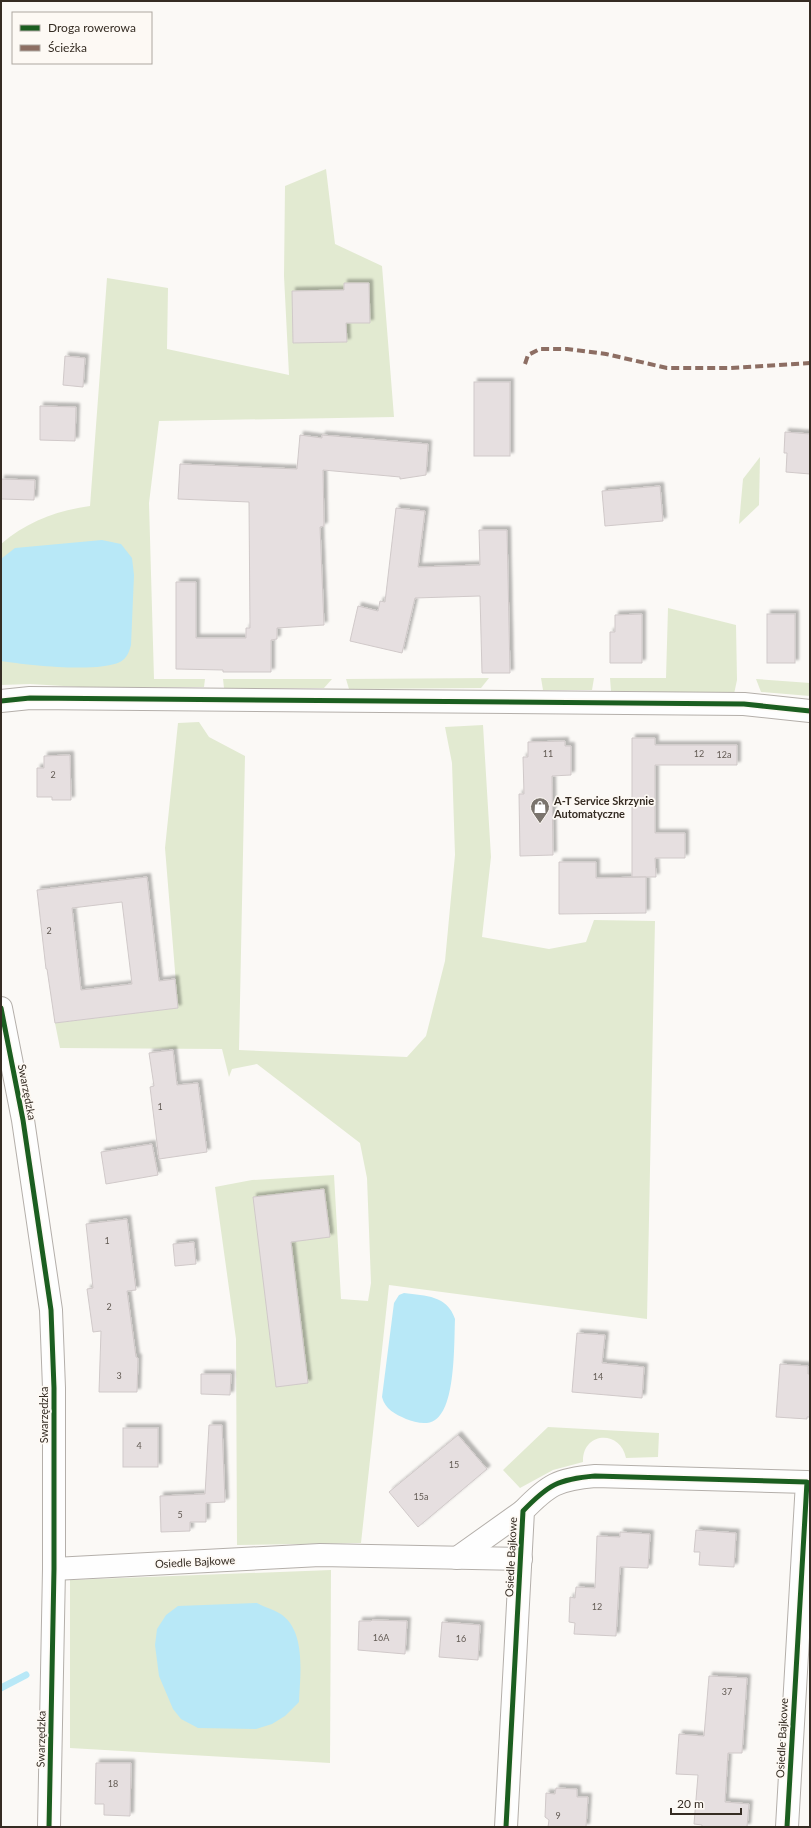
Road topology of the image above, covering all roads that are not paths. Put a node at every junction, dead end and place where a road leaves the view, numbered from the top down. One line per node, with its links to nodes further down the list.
1 (1, 701): 2 (street)
2 (810, 711)
3 (2, 1017): 8 (street, Swarzędzka)
4 (808, 1482): 5 (street, Osiedle Bajkowe); 11 (street, Osiedle Bajkowe)
5 (523, 1511): 6 (street, Osiedle Bajkowe); 7 (street, Osiedle Bajkowe)
6 (457, 1558): 7 (street, Osiedle Bajkowe); 8 (street, Osiedle Bajkowe)
7 (521, 1559): 10 (street, Osiedle Bajkowe)
8 (54, 1569): 9 (street, Swarzędzka)
9 (49, 1827)
10 (506, 1827)
11 (787, 1827)

